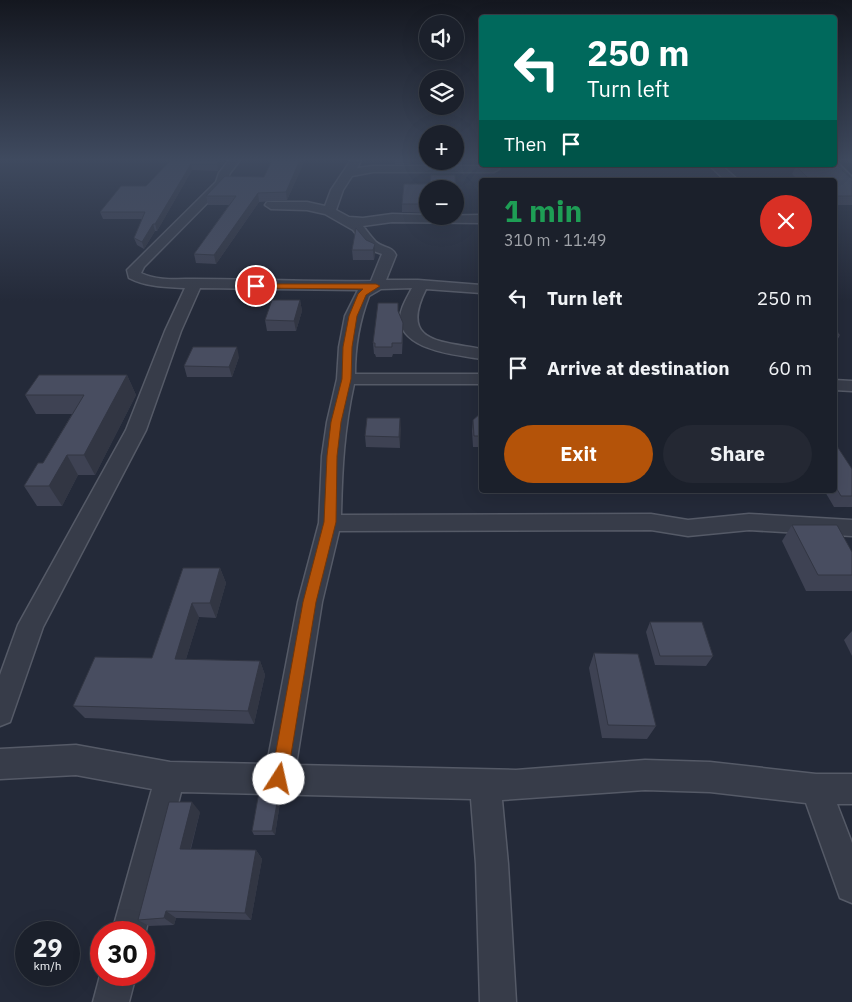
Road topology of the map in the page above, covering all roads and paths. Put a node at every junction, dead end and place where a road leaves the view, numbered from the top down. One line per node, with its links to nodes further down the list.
1 (198, 207): 8 (street)
2 (309, 207): 4 (street)
3 (331, 207): 4 (street)
4 (329, 211): 6 (street)
5 (479, 219): 6 (street)
6 (356, 223): 7 (street)
7 (396, 267): 9 (street); 10 (street)
8 (195, 283): 10 (street); 19 (street)
9 (415, 285): 10 (street); 11 (street); 12 (street)
10 (376, 286): 13 (street)
11 (479, 289)
12 (479, 354)
13 (346, 379): 14 (street); 17 (street)
14 (479, 379)
15 (837, 385): 16 (street)
16 (852, 386)
17 (330, 522): 18 (street); 22 (street)
18 (852, 528)
19 (0, 713)
20 (0, 764): 21 (street)
21 (170, 777): 22 (street); 27 (street)
22 (279, 779): 23 (street)
23 (485, 784): 24 (street); 30 (street)
24 (816, 789): 25 (street); 26 (street)
25 (852, 789)
26 (852, 886)
27 (132, 921)
28 (115, 986): 29 (street)
29 (111, 1002)
30 (498, 1002)

